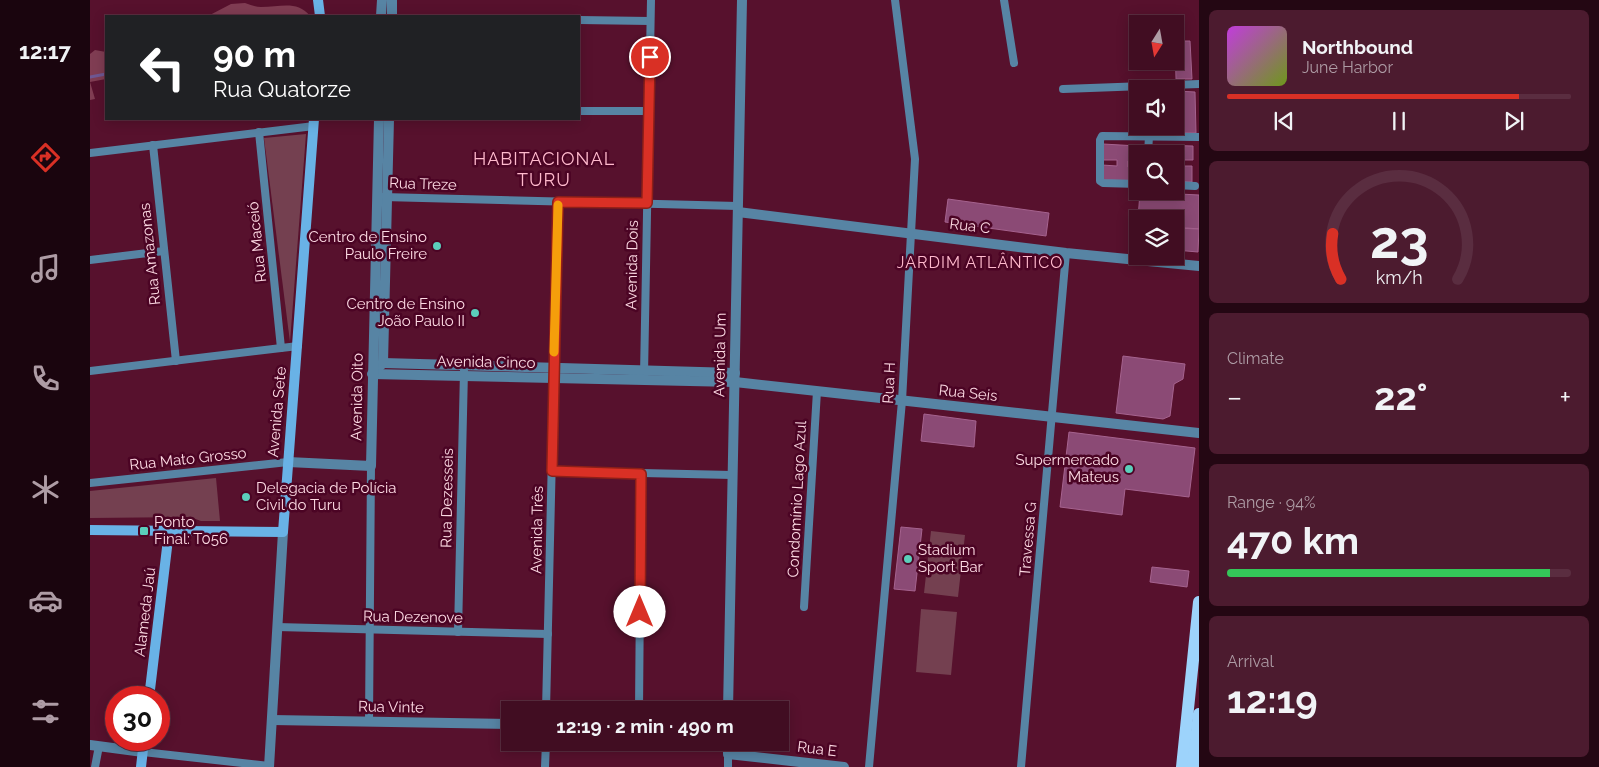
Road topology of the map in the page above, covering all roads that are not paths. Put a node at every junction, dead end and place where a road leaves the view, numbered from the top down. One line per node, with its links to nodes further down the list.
1 (318, 0): 8 (main road)
2 (382, 0): 9 (street)
3 (392, 0): 10 (street)
4 (651, 0): 12 (street, Avenida Dois)
5 (742, 0): 34 (street, Avenida Um)
6 (894, 0): 35 (street, Rua H)
7 (1004, 0): 13 (street)
8 (320, 15)
9 (381, 15)
10 (392, 15)
11 (580, 20): 12 (street)
12 (650, 21): 17 (street, Avenida Dois)
13 (1014, 63)
14 (1199, 84): 15 (street)
15 (1062, 90)
16 (580, 110): 17 (street)
17 (649, 112): 33 (street, Avenida Dois)
18 (378, 120): 30 (street, Avenida Oito)
19 (389, 120): 31 (street)
20 (314, 122): 21 (street); 40 (main road, Avenida Sete)
21 (259, 132): 24 (street); 41 (street, Rua Maceió)
22 (1149, 136): 23 (street); 25 (street); 27 (street)
23 (1199, 137)
24 (152, 145): 26 (street); 36 (street, Rua Amazonas)
25 (1148, 145)
26 (90, 153)
27 (1129, 184)
28 (1184, 185): 29 (street)
29 (1195, 186)
30 (376, 196): 31 (street, Rua Treze); 47 (street, Avenida Oito)
31 (387, 197): 32 (street, Rua Treze); 43 (street)
32 (558, 202): 33 (street, Rua Treze); 46 (street, Avenida Três)
33 (647, 203): 34 (street, Rua Treze); 48 (street, Avenida Dois)
34 (738, 209): 35 (street, Rua C); 50 (street, Avenida Um)
35 (910, 234): 37 (street, Rua C); 52 (street, Rua H)
36 (164, 251): 38 (street); 42 (street, Rua Amazonas)
37 (1066, 253): 39 (street, Rua C); 53 (street, Travessa G)
38 (90, 260)
39 (1199, 266)
40 (298, 346): 41 (street); 55 (main road, Avenida Sete)
41 (282, 348): 42 (street)
42 (176, 361): 45 (street)
43 (383, 363): 44 (street, Avenida Cinco); 47 (street)
44 (464, 365): 46 (street, Avenida Cinco); 49 (street, Rua Dezesseis)
45 (90, 371)
46 (554, 373): 48 (street, Avenida Cinco); 49 (street, Avenida Cinco); 57 (street, Avenida Três)
47 (372, 374): 49 (street, Avenida Cinco); 56 (street, Avenida Oito)
48 (644, 375): 50 (street, Avenida Cinco)
49 (464, 376): 68 (street, Rua Dezesseis)
50 (735, 377): 51 (street, Rua Seis); 59 (street, Avenida Um)
51 (817, 391): 52 (street, Rua Seis); 65 (street, Condomínio Lago Azul)
52 (902, 401): 53 (street, Rua Seis); 88 (street, Rua H)
53 (1053, 418): 54 (street, Rua Seis); 89 (street, Travessa G)
54 (1199, 433)
55 (288, 462): 56 (street); 60 (street, Rua Mato Grosso); 63 (main road, Avenida Sete)
56 (371, 466): 67 (street)
57 (552, 471): 58 (street); 69 (street, Avenida Três)
58 (641, 474): 59 (street); 72 (street)
59 (732, 475): 73 (street, Avenida Um)
60 (90, 483)
61 (90, 530): 62 (main road)
62 (169, 531): 63 (main road); 70 (main road, Alameda Jaú)
63 (283, 532): 66 (street, Avenida Sete)
64 (1199, 602): 90 (main road)
65 (804, 607)
66 (277, 627): 67 (street, Rua Dezenove); 75 (street, Avenida Sete)
67 (369, 629): 68 (street, Rua Dezenove); 76 (street)
68 (458, 632): 69 (street, Rua Dezenove)
69 (548, 634): 71 (street, Avenida Três)
70 (151, 686)
71 (546, 701)
72 (639, 701)
73 (728, 701)
74 (1199, 714): 91 (main road)
75 (272, 720): 76 (street, Rua Vinte); 84 (street, Avenida Sete)
76 (369, 722): 77 (street, Rua Vinte)
77 (501, 724)
78 (94, 745): 80 (street); 82 (street)
79 (546, 751): 85 (street)
80 (143, 752): 83 (main road); 84 (street)
81 (728, 754): 86 (street); 87 (street, Rua E)
82 (95, 767)
83 (141, 767)
84 (269, 767)
85 (545, 767)
86 (728, 767)
87 (844, 767)
88 (869, 767)
89 (1021, 767)
90 (1182, 767)
91 (1193, 767)

